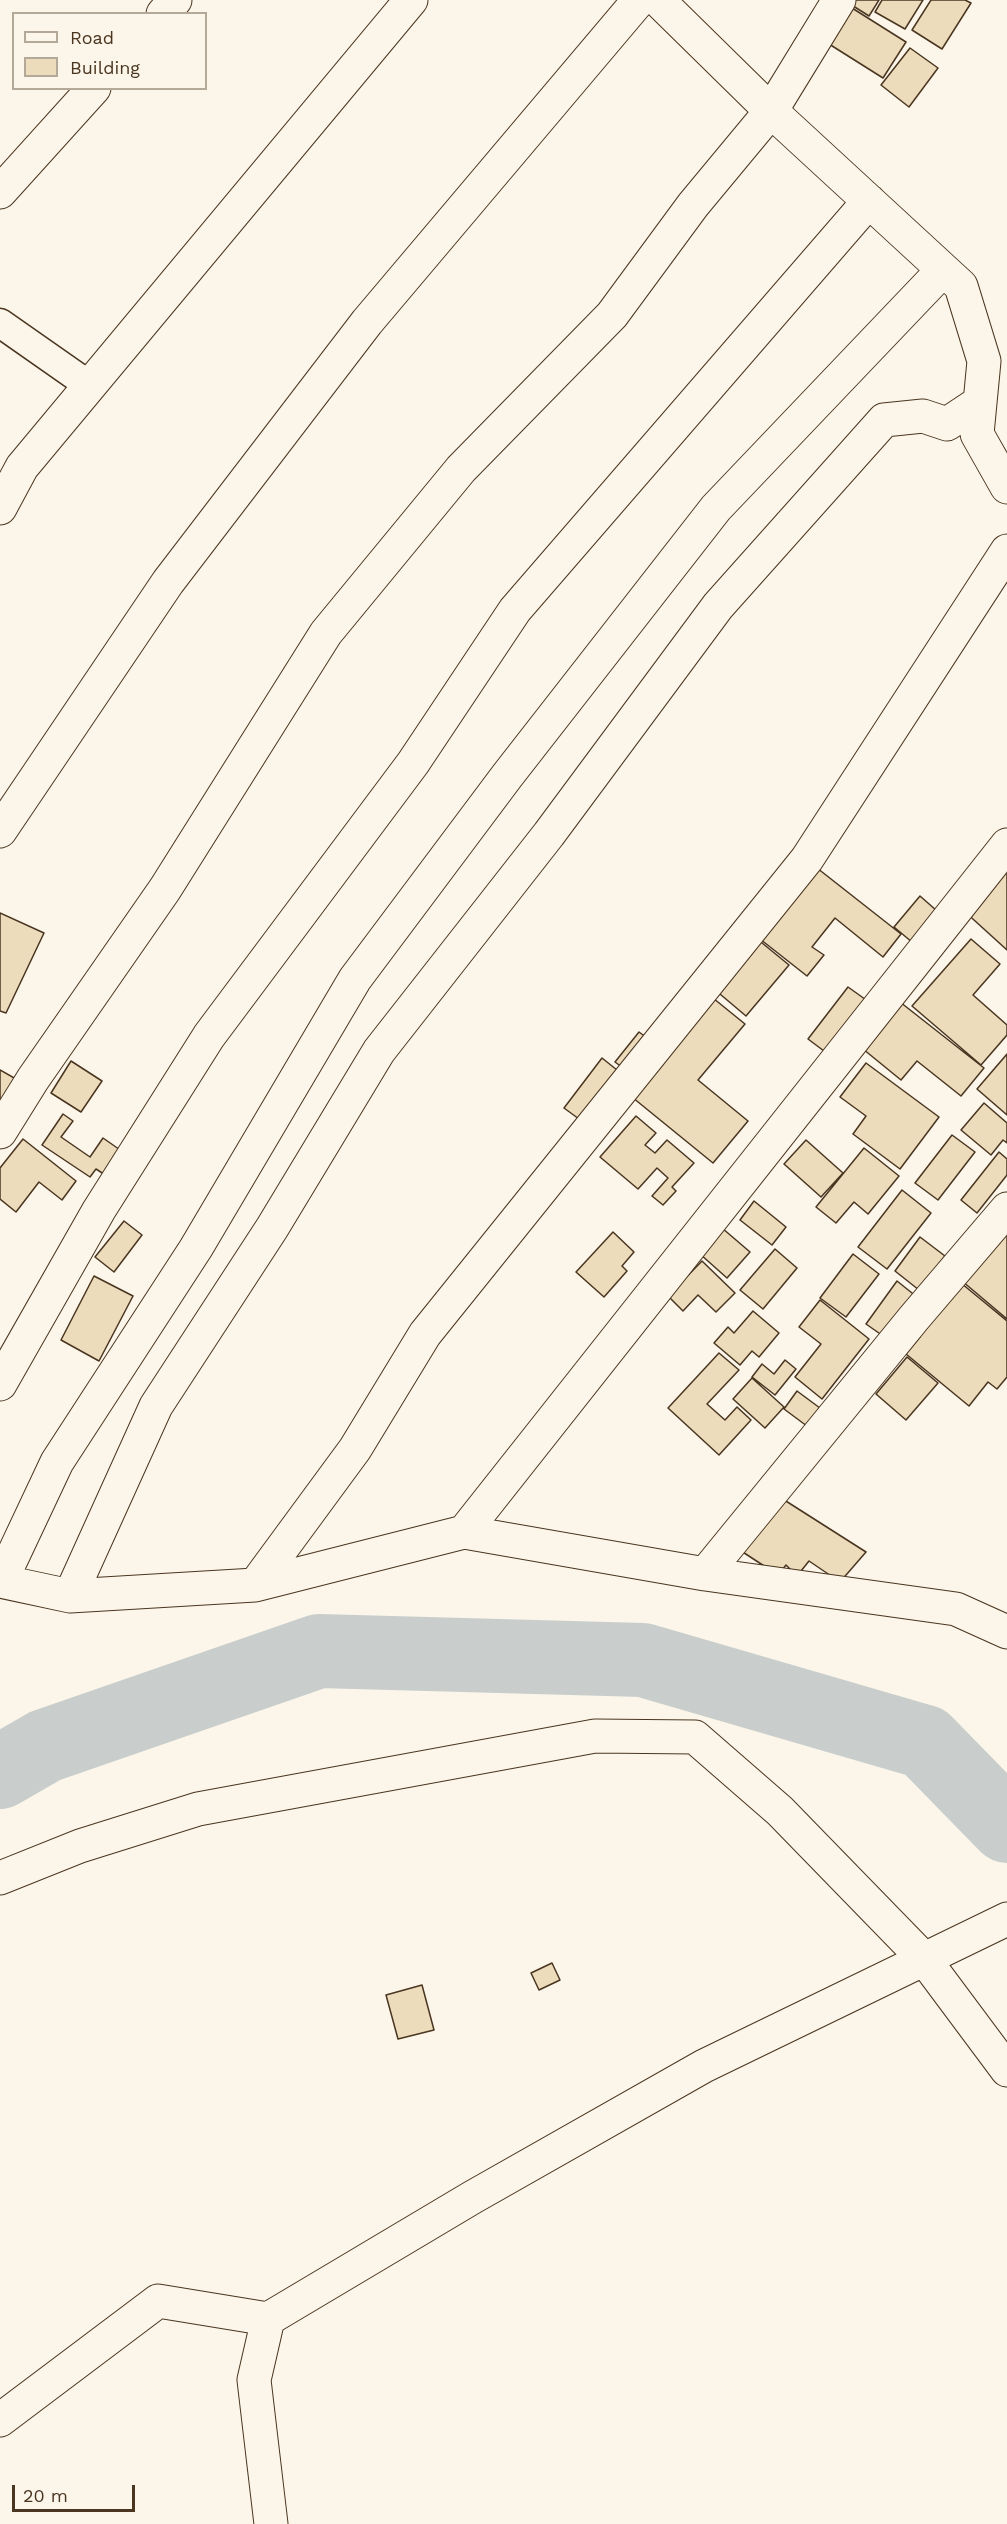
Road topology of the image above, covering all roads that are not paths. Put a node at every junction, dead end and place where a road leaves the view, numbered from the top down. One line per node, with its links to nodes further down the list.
1 (175, 0): 6 (street)
2 (411, 0): 13 (street)
3 (639, 0): 18 (street)
4 (658, 0): 8 (street)
5 (839, 0): 8 (street)
6 (165, 12)
7 (92, 90): 9 (street)
8 (771, 111): 10 (street); 20 (street)
9 (0, 192)
10 (869, 201): 11 (street); 22 (street)
11 (944, 270): 14 (street); 25 (street)
12 (0, 322): 13 (street)
13 (90, 386): 16 (street)
14 (980, 402): 15 (street); 27 (street)
15 (1007, 487)
16 (0, 508)
17 (1007, 551): 26 (street)
18 (0, 831)
19 (1007, 845): 23 (street)
20 (0, 1132)
21 (1007, 1209): 24 (street)
22 (0, 1384)
23 (464, 1532): 24 (street); 26 (street)
24 (705, 1574): 28 (street)
25 (0, 1581): 27 (street)
26 (255, 1585): 27 (street)
27 (70, 1596)
28 (1007, 1632)
29 (0, 1878): 31 (street)
30 (1007, 1919): 31 (street)
31 (927, 1958): 32 (street); 33 (street)
32 (1007, 2070)
33 (268, 2319): 34 (street); 35 (street)
34 (0, 2420)
35 (271, 2524)

